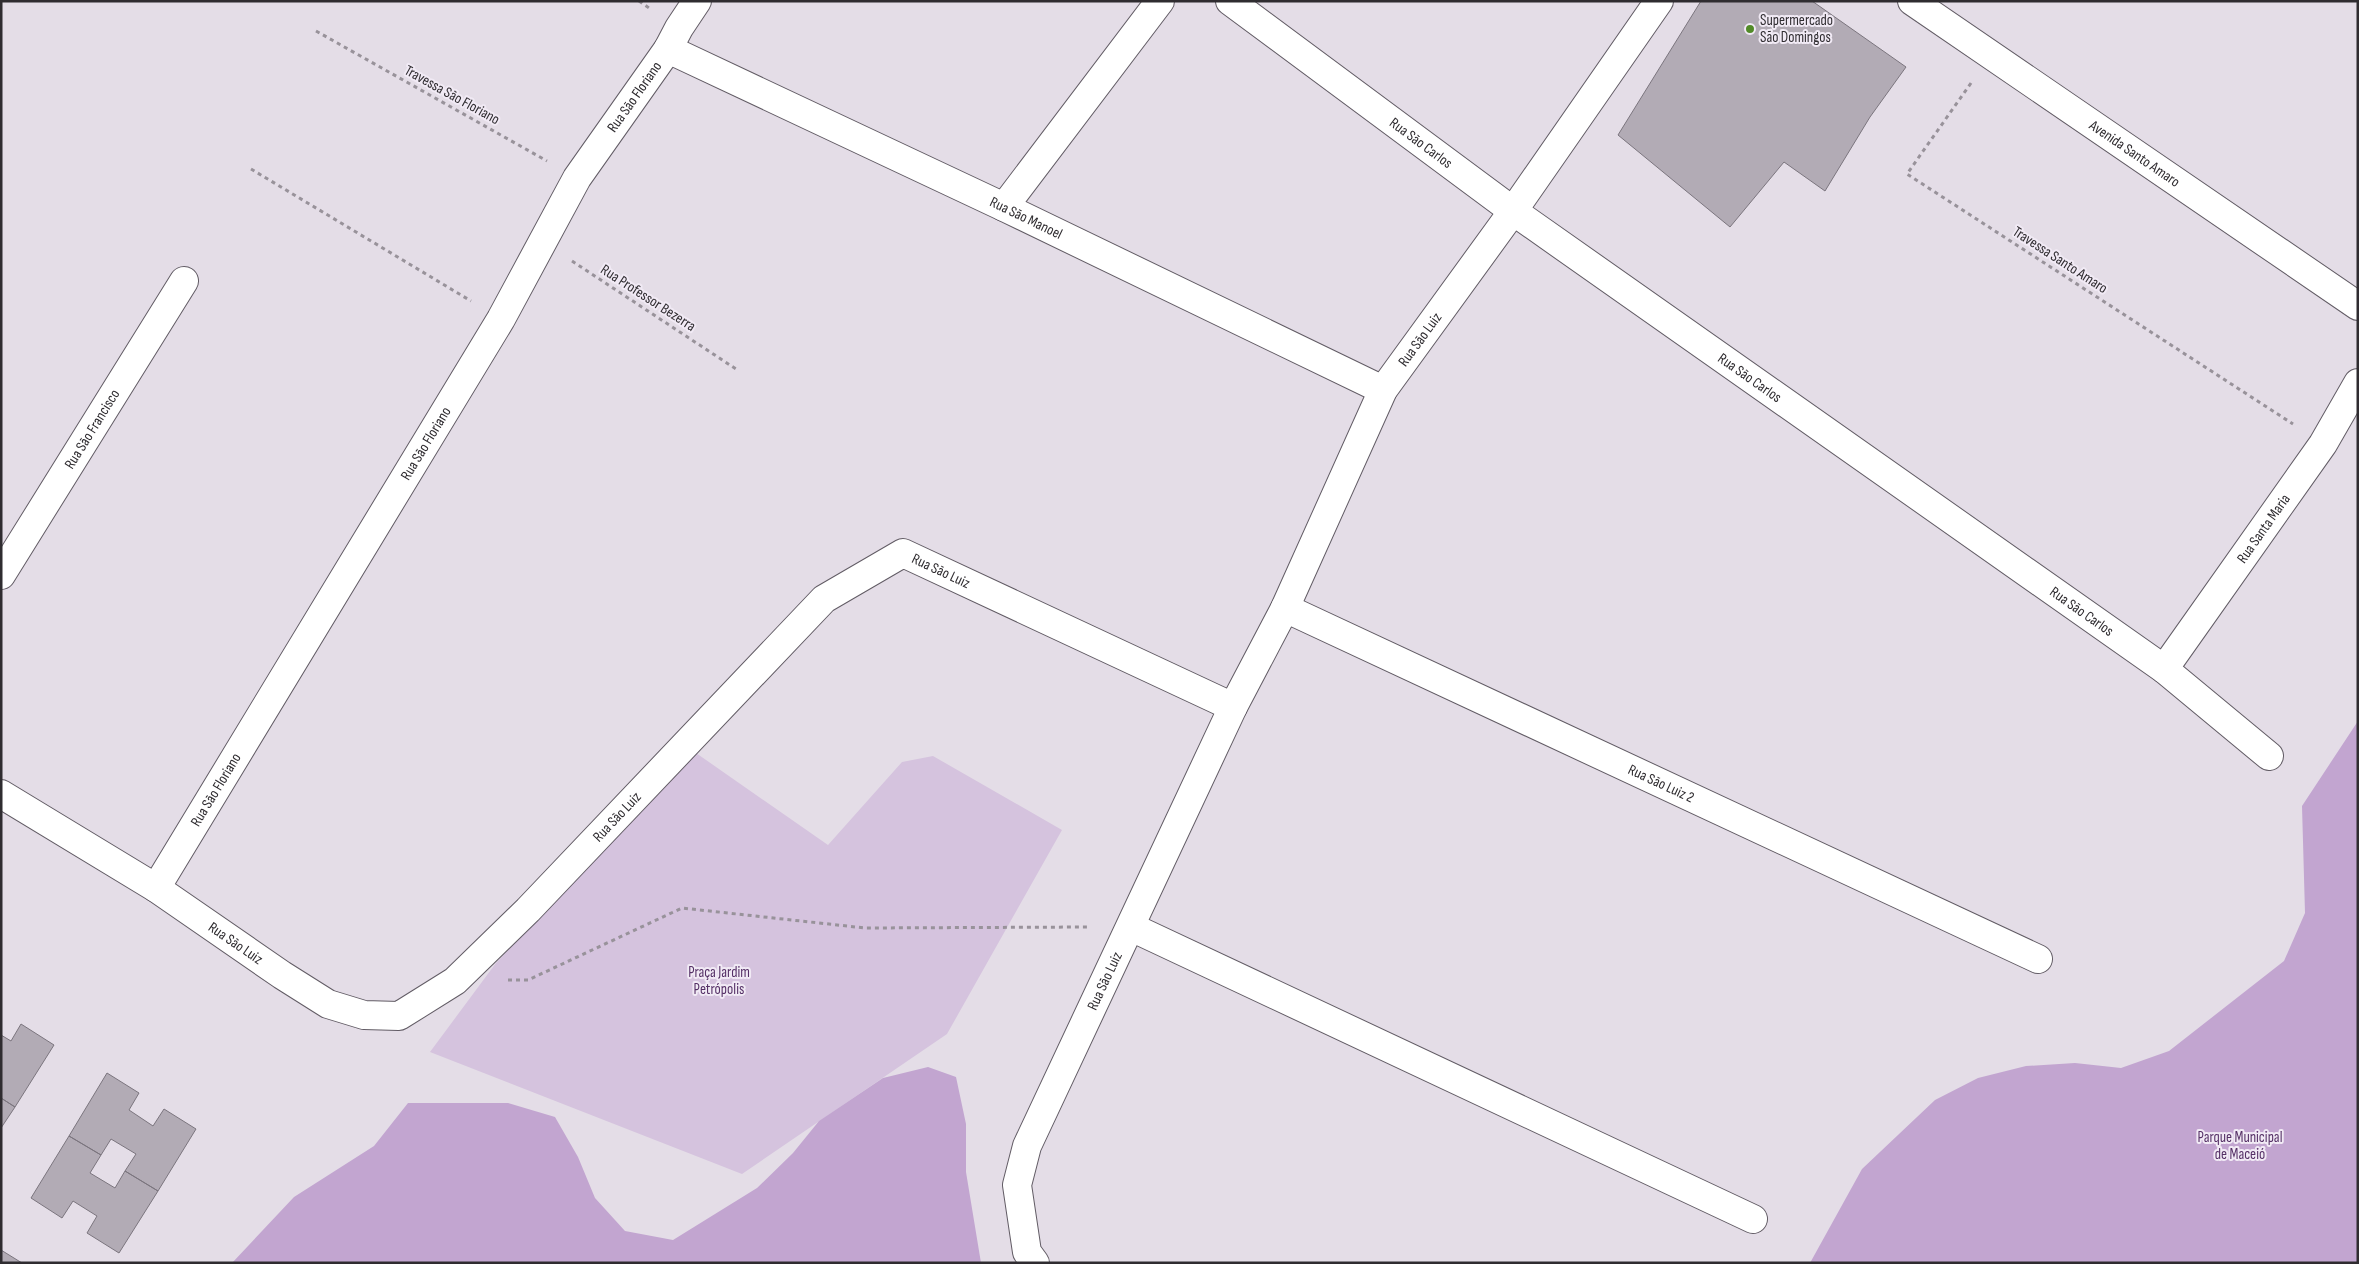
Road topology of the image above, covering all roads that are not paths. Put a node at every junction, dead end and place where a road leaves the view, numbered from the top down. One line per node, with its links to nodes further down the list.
1 (697, 1): 6 (street, Rua São Floriano)
2 (1160, 1): 7 (street)
3 (1230, 1): 8 (street, Rua São Carlos)
4 (1659, 1): 8 (street, Rua São Luiz)
5 (1912, 1): 10 (street, Avenida Santo Amaro)
6 (668, 49): 7 (street, Rua São Manoel); 19 (street, Rua São Floriano)
7 (1004, 207): 12 (street, Rua São Manoel)
8 (1513, 210): 12 (street, Rua São Luiz); 15 (street, Rua São Carlos)
9 (184, 281): 13 (street, Rua São Francisco)
10 (2358, 306)
11 (2358, 383): 15 (street, Rua Santa Maria)
12 (1383, 390): 14 (street, Rua São Luiz)
13 (1, 575)
14 (1285, 608): 16 (street, Rua São Luiz); 21 (street, Rua São Luiz 2)
15 (2164, 669): 17 (street, Rua São Carlos)
16 (1233, 707): 19 (street, Rua São Luiz); 20 (street, Rua São Luiz)
17 (2269, 756)
18 (1, 794): 19 (street, Rua São Luiz)
19 (156, 888)
20 (1131, 927): 22 (street); 23 (street, Rua São Luiz)
21 (2038, 959)
22 (1753, 1219)
23 (1036, 1263)

